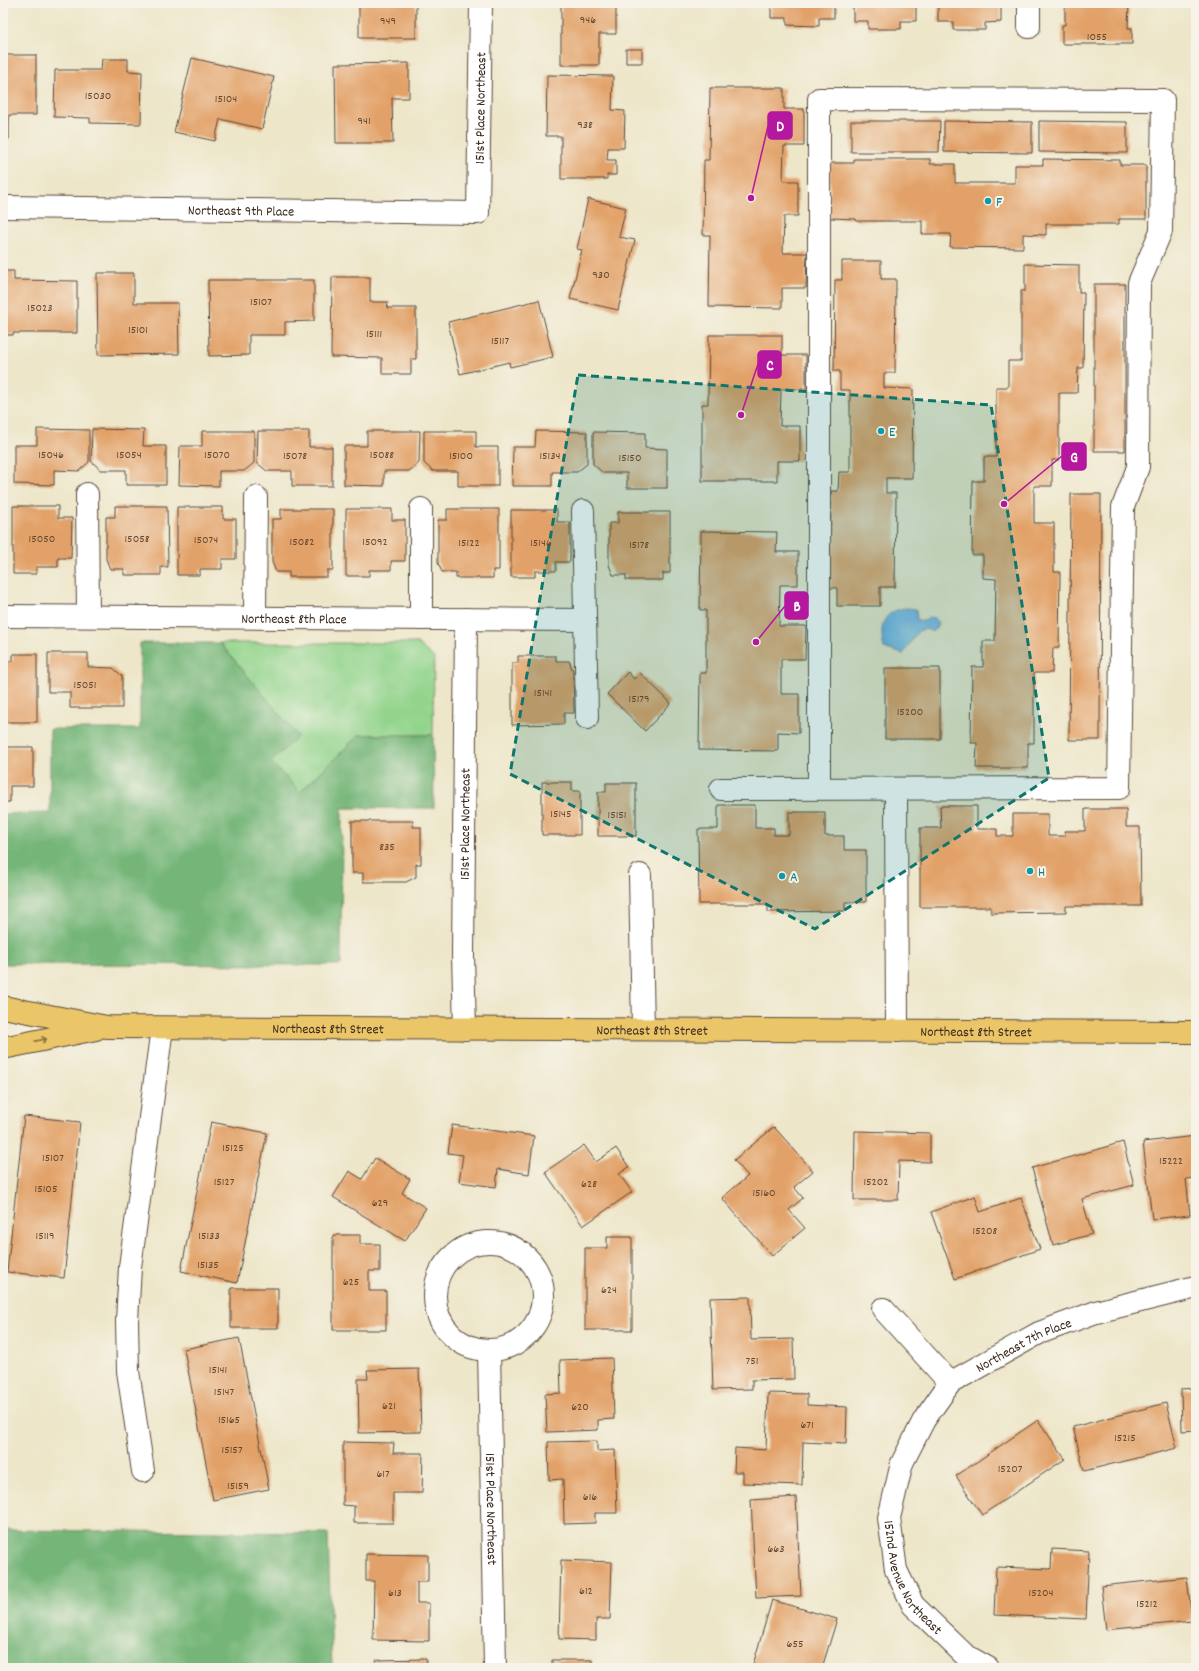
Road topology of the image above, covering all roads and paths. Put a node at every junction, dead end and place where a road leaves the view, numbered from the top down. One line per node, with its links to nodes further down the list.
1 (480, 3): 5 (street, 151st Place Northeast)
2 (1029, 3): 3 (street)
3 (1029, 27)
4 (3, 207): 5 (street, Northeast 9th Place)
5 (478, 213)
6 (87, 494): 11 (street)
7 (256, 497): 12 (street)
8 (421, 509): 13 (street)
9 (583, 511): 15 (street)
10 (3, 616): 11 (street, Northeast 8th Place)
11 (88, 616): 12 (street, Northeast 8th Place)
12 (255, 617): 13 (street, Northeast 8th Place)
13 (421, 618): 14 (street, Northeast 8th Place)
14 (466, 619): 15 (street, Northeast 8th Place); 24 (street, 151st Place Northeast)
15 (585, 620): 16 (street)
16 (587, 718)
17 (721, 789): 18 (street)
18 (819, 789): 19 (street); 19 (street)
19 (896, 789): 26 (street)
20 (640, 875): 25 (street)
21 (3, 1007): 22 (main road, Northeast 8th Street)
22 (107, 1027): 23 (main road, Northeast 8th Street); 28 (main road, Northeast 8th Street, one-way to 22)
23 (162, 1028): 24 (main road, Northeast 8th Street); 33 (street)
24 (465, 1029): 25 (main road, Northeast 8th Street)
25 (643, 1029): 26 (main road, Northeast 8th Street)
26 (897, 1031): 27 (main road, Northeast 8th Street)
27 (1196, 1032)
28 (3, 1048)
29 (1196, 1287): 32 (street, Northeast 7th Place)
30 (883, 1309): 32 (street)
31 (489, 1350): 31 (street); 35 (street, 151st Place Northeast)
32 (950, 1383): 34 (street, 152nd Avenue Northeast)
33 (143, 1471)
34 (961, 1661): 36 (street, 152nd Avenue Northeast)
35 (495, 1668)
36 (988, 1668)

